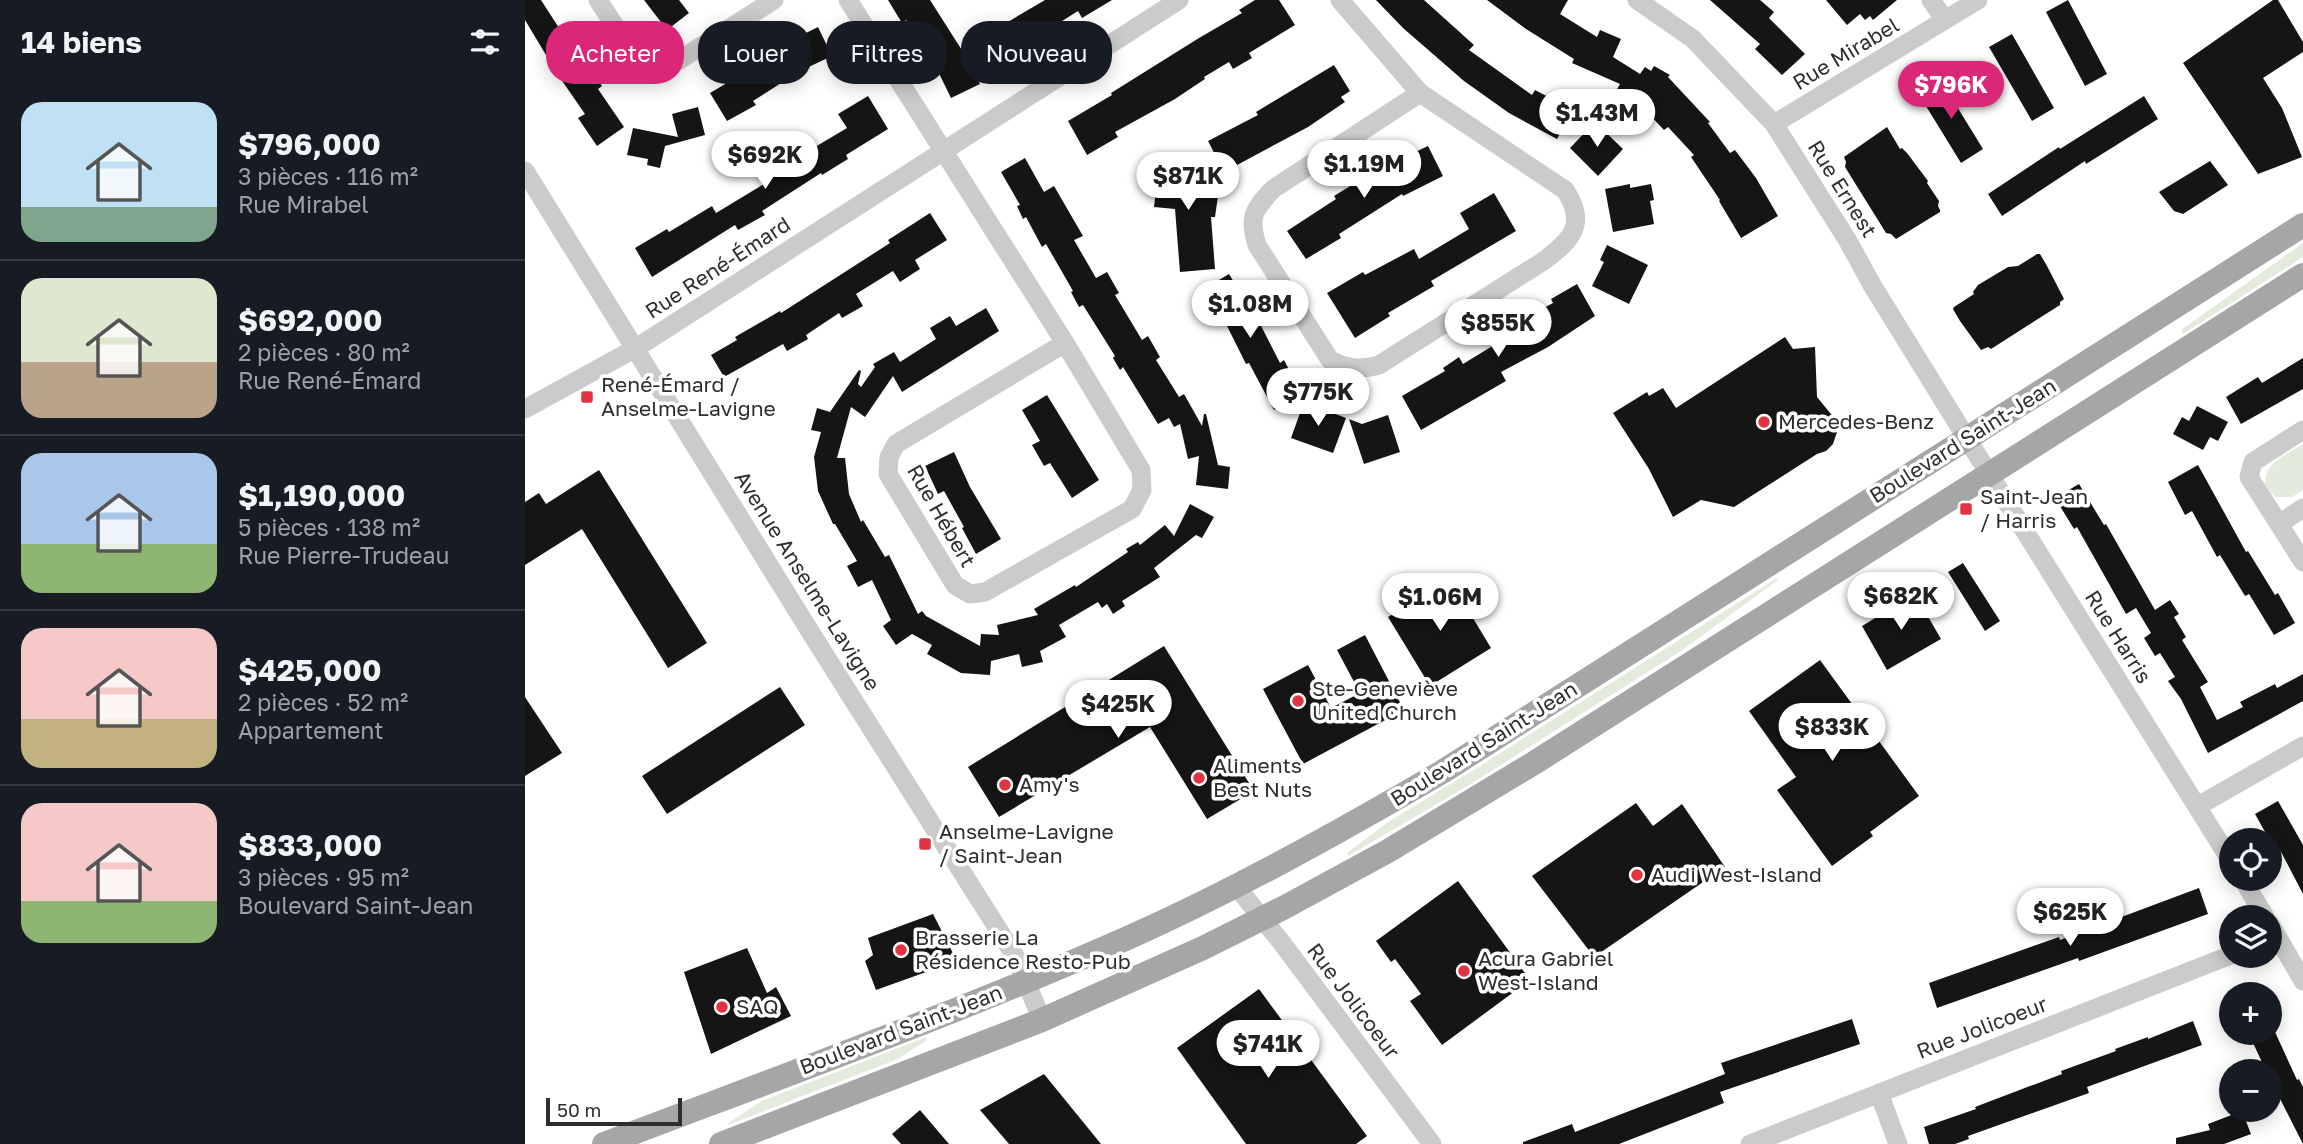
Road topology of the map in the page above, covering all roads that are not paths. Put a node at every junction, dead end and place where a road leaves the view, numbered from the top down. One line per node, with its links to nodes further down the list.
1 (598, 0): 2 (street)
2 (774, 0)
3 (848, 0): 12 (street, Rue Hébert)
4 (1179, 0): 12 (street, Rue René-Émard)
5 (1340, 0): 10 (street)
6 (1637, 0): 11 (street, Rue Ernest)
7 (1931, 0): 9 (street)
8 (1978, 0): 9 (street, Rue Mirabel)
9 (1945, 20): 11 (street, Rue Mirabel)
10 (1420, 93): 10 (street)
11 (1774, 124): 20 (street, Rue Ernest)
12 (942, 151): 16 (street, Rue Hébert); 17 (street, Rue René-Émard)
13 (525, 171): 17 (street, Avenue Anselme-Lavigne)
14 (2303, 225): 20 (main road, Boulevard Saint-Jean)
15 (2303, 275): 21 (main road, Boulevard Saint-Jean)
16 (1065, 344): 16 (street, Rue Hébert)
17 (636, 348): 18 (street, Rue René-Émard); 32 (street, Avenue Anselme-Lavigne)
18 (525, 410)
19 (2303, 430): 23 (street)
20 (1966, 438): 21 (street, Rue Harris); 28 (main road, Boulevard Saint-Jean)
21 (1989, 474): 26 (street, Rue Harris); 29 (main road, Boulevard Saint-Jean)
22 (2303, 508): 23 (street)
23 (2279, 524): 24 (street)
24 (2303, 562)
25 (2303, 746): 26 (street)
26 (2197, 806): 27 (street, Rue Harris)
27 (2219, 842)
28 (1236, 886): 29 (street, Rue Jolicoeur); 32 (main road, Boulevard Saint-Jean)
29 (1263, 918): 34 (main road, Boulevard Saint-Jean); 38 (street, Rue Jolicoeur)
30 (2282, 948): 33 (street)
31 (2219, 960): 35 (street, Rue Jolicoeur)
32 (1027, 981): 34 (street, Avenue Anselme-Lavigne); 36 (main road, Boulevard Saint-Jean)
33 (2303, 981)
34 (1042, 1020): 37 (main road, Boulevard Saint-Jean)
35 (1879, 1093): 39 (street, Rue Jolicoeur); 40 (street)
36 (608, 1143)
37 (720, 1144)
38 (1432, 1144)
39 (1750, 1144)
40 (1898, 1144)

